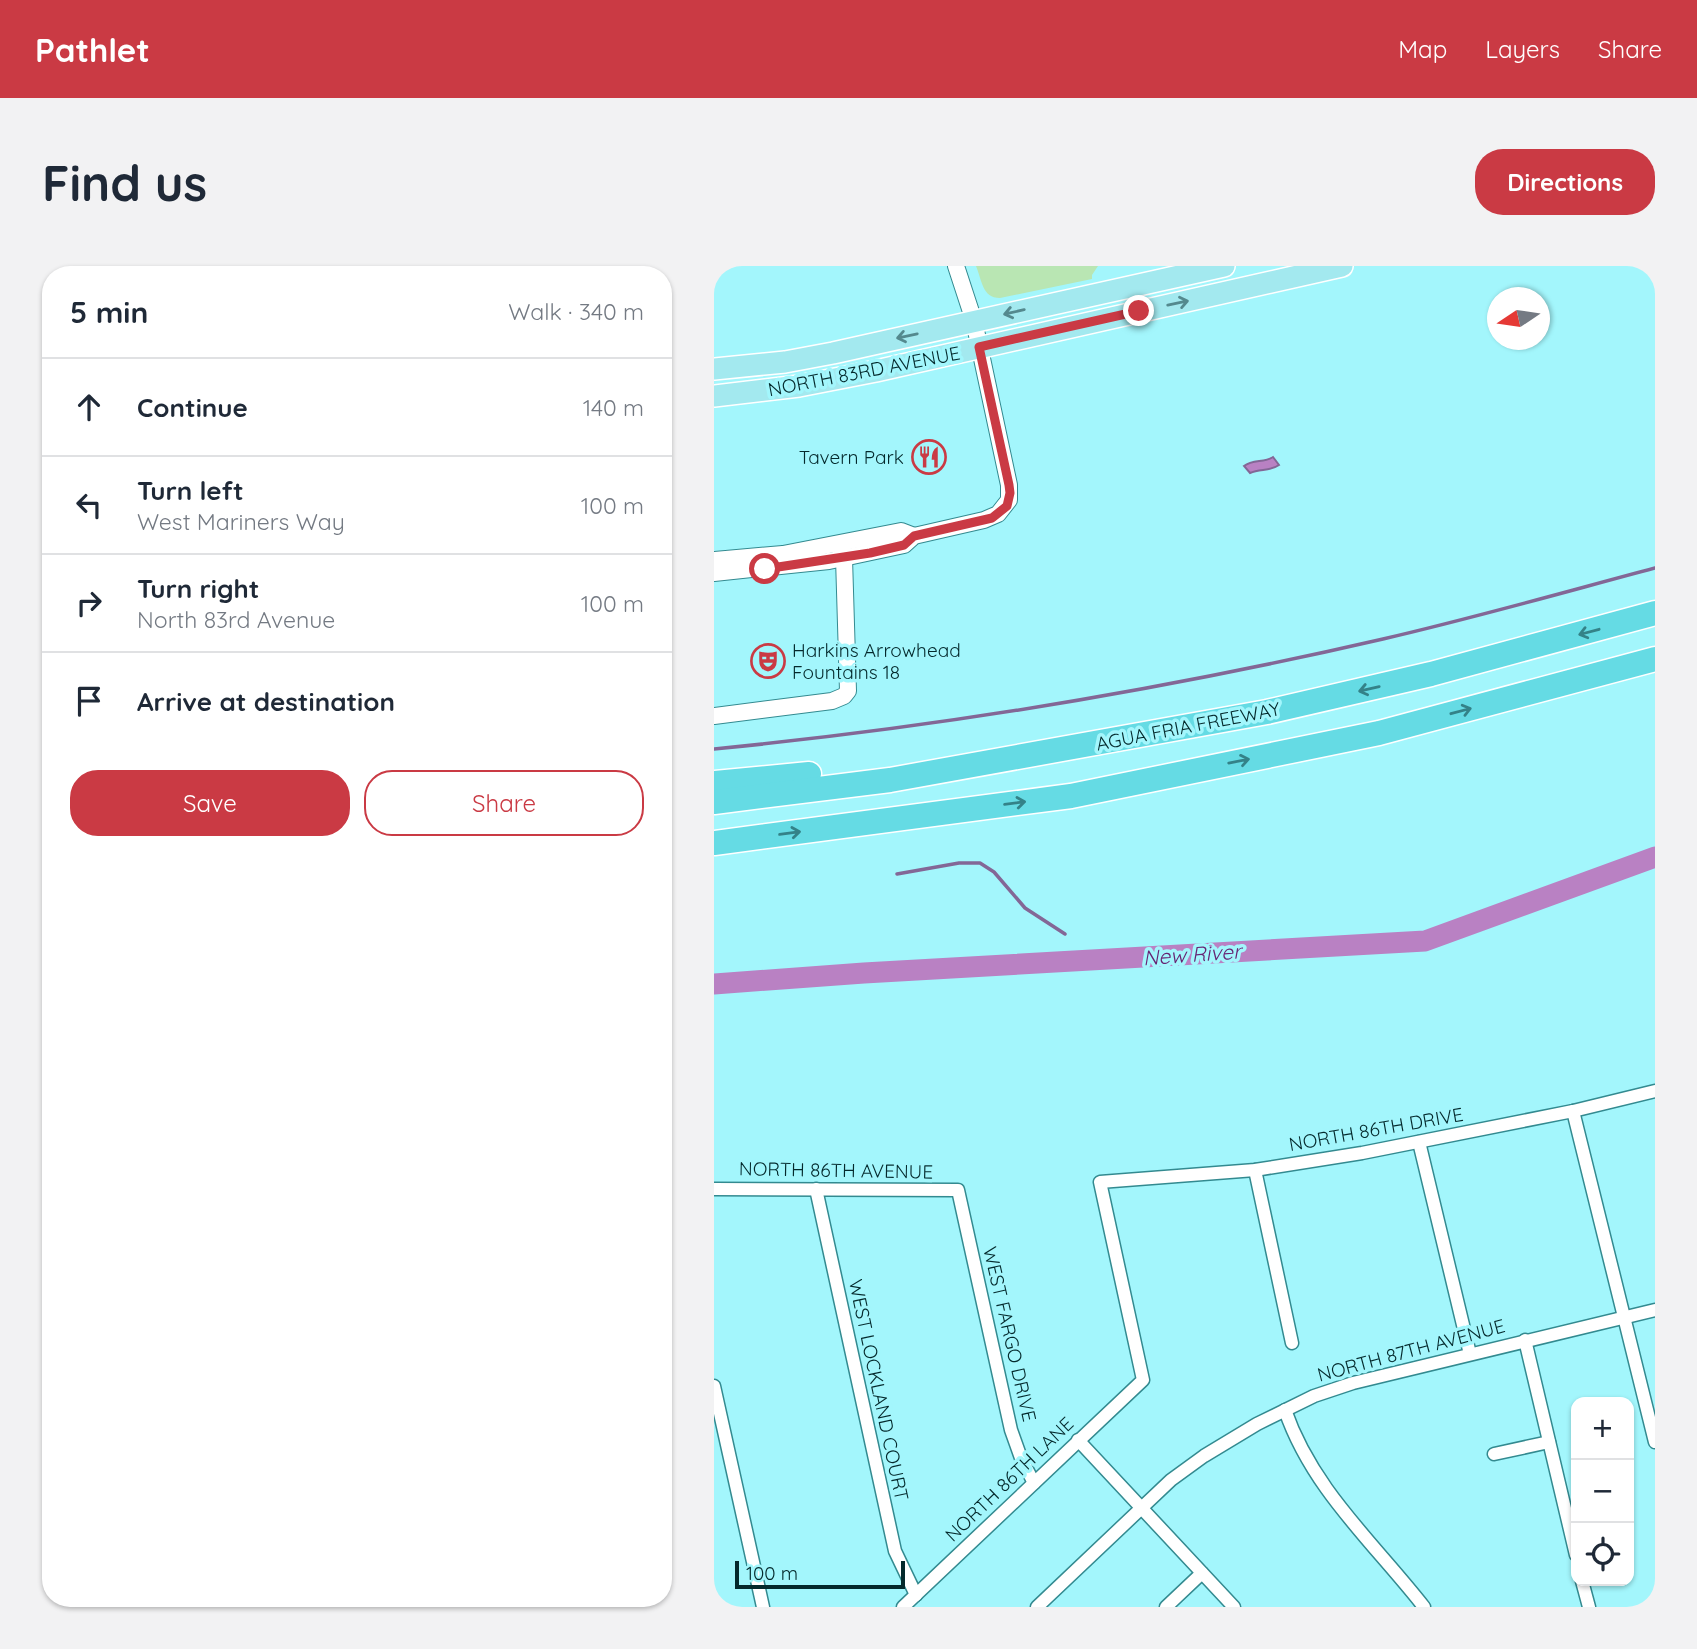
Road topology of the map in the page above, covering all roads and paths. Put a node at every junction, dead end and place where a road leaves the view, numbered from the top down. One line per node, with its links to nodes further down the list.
1 (956, 266): 4 (street)
2 (1224, 266): 4 (main road, NORTH 83RD AVENUE, one-way to 4)
3 (1342, 266): 5 (main road, NORTH 83RD AVENUE, one-way to 3)
4 (974, 321): 5 (street); 6 (main road, NORTH 83RD AVENUE, one-way to 6)
5 (979, 347): 7 (main road, NORTH 83RD AVENUE); 8 (street)
6 (721, 369)
7 (714, 396)
8 (843, 551): 9 (street); 10 (street); 13 (street)
9 (714, 560)
10 (714, 573)
11 (1655, 613): 14 (highway, AGUA FRIA FREEWAY, one-way to 14)
12 (1655, 659): 17 (highway, one-way to 12)
13 (714, 716)
14 (1144, 735): 15 (highway); 16 (highway, AGUA FRIA FREEWAY)
15 (714, 783)
16 (714, 802)
17 (714, 843)
18 (1655, 1091): 19 (street, NORTH 86TH DRIVE)
19 (1573, 1111): 20 (street, NORTH 86TH DRIVE); 26 (street)
20 (1419, 1142): 21 (street, NORTH 86TH DRIVE); 29 (street)
21 (1255, 1170): 28 (street); 30 (street, NORTH 86TH DRIVE)
22 (714, 1189): 23 (street, NORTH 86TH AVENUE)
23 (816, 1189): 24 (street, NORTH 86TH AVENUE); 42 (street, WEST LOCKLAND COURT)
24 (958, 1190): 37 (street, WEST FARGO DRIVE)
25 (1655, 1310): 26 (street, NORTH 87TH AVENUE)
26 (1625, 1318): 27 (street, NORTH 87TH AVENUE); 35 (street)
27 (1525, 1340): 29 (street, NORTH 87TH AVENUE); 34 (street)
28 (1292, 1343)
29 (1471, 1354): 32 (street, NORTH 87TH AVENUE)
30 (1143, 1380): 33 (street, NORTH 86TH LANE)
31 (714, 1386): 43 (street)
32 (1285, 1410): 38 (street, NORTH 87TH AVENUE); 48 (street)
33 (1078, 1440): 37 (street, NORTH 86TH LANE); 38 (street)
34 (1549, 1441): 36 (street); 39 (street)
35 (1655, 1442)
36 (1494, 1454)
37 (1034, 1483): 42 (street, NORTH 86TH LANE)
38 (1140, 1508): 40 (street); 45 (street, NORTH 87TH AVENUE)
39 (1571, 1534)
40 (1202, 1573): 46 (street); 47 (street)
41 (1583, 1586): 49 (street)
42 (916, 1595): 44 (street, NORTH 86TH LANE)
43 (763, 1607)
44 (903, 1607)
45 (1037, 1607)
46 (1166, 1607)
47 (1234, 1607)
48 (1424, 1607)
49 (1589, 1607)

